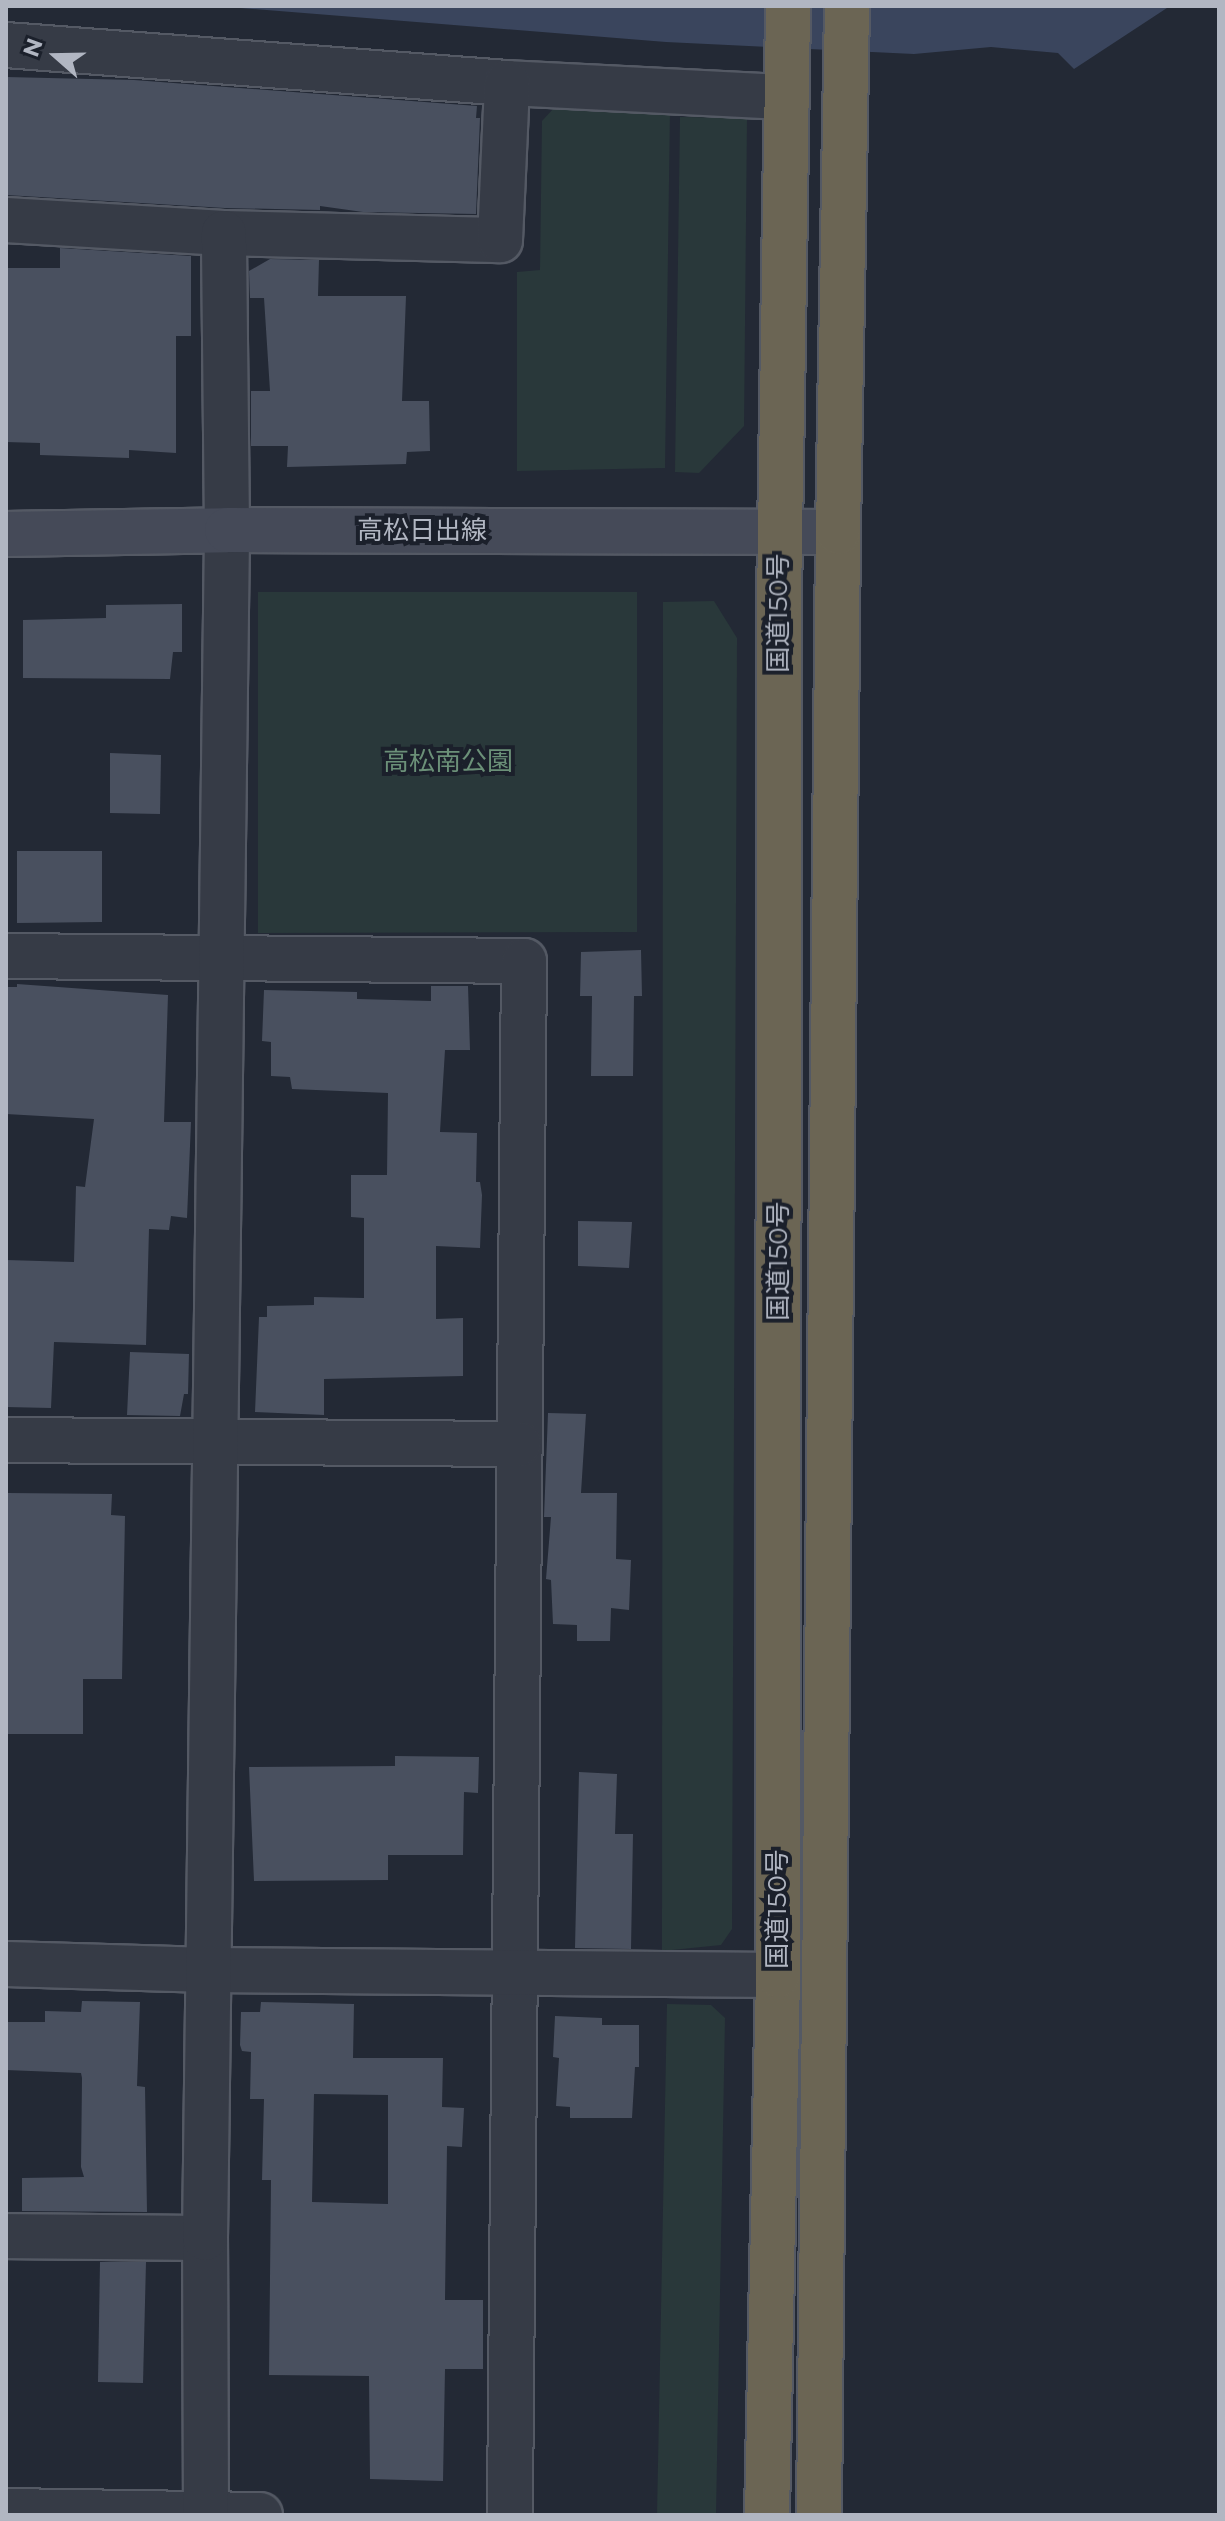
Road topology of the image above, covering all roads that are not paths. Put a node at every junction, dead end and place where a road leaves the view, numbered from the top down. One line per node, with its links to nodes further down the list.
1 (788, 6): 5 (highway, 国道150号)
2 (847, 6): 10 (highway, 国道150号)
3 (6, 45): 4 (street)
4 (507, 83): 5 (street); 7 (street)
5 (785, 84): 9 (highway, 国道150号)
6 (6, 220): 7 (street)
7 (224, 233): 8 (street)
8 (227, 530): 9 (main road, 高松日出線); 11 (main road, 高松日出線); 13 (street)
9 (780, 532): 10 (main road, 高松日出線); 20 (highway, 国道150号)
10 (838, 532): 28 (highway, 国道150号)
11 (6, 534)
12 (6, 956): 13 (street)
13 (221, 959): 15 (street); 16 (street)
14 (6, 1440): 15 (street)
15 (215, 1444): 16 (street); 18 (street)
16 (519, 1444): 19 (street)
17 (6, 1964): 18 (street)
18 (209, 1970): 19 (street); 22 (street)
19 (514, 1972): 20 (street); 26 (street)
20 (778, 1975): 27 (highway, 国道150号)
21 (6, 2236): 22 (street)
22 (205, 2238): 24 (street)
23 (6, 2511): 24 (street)
24 (206, 2515): 25 (street)
25 (260, 2515)
26 (510, 2515)
27 (767, 2515)
28 (819, 2515)

